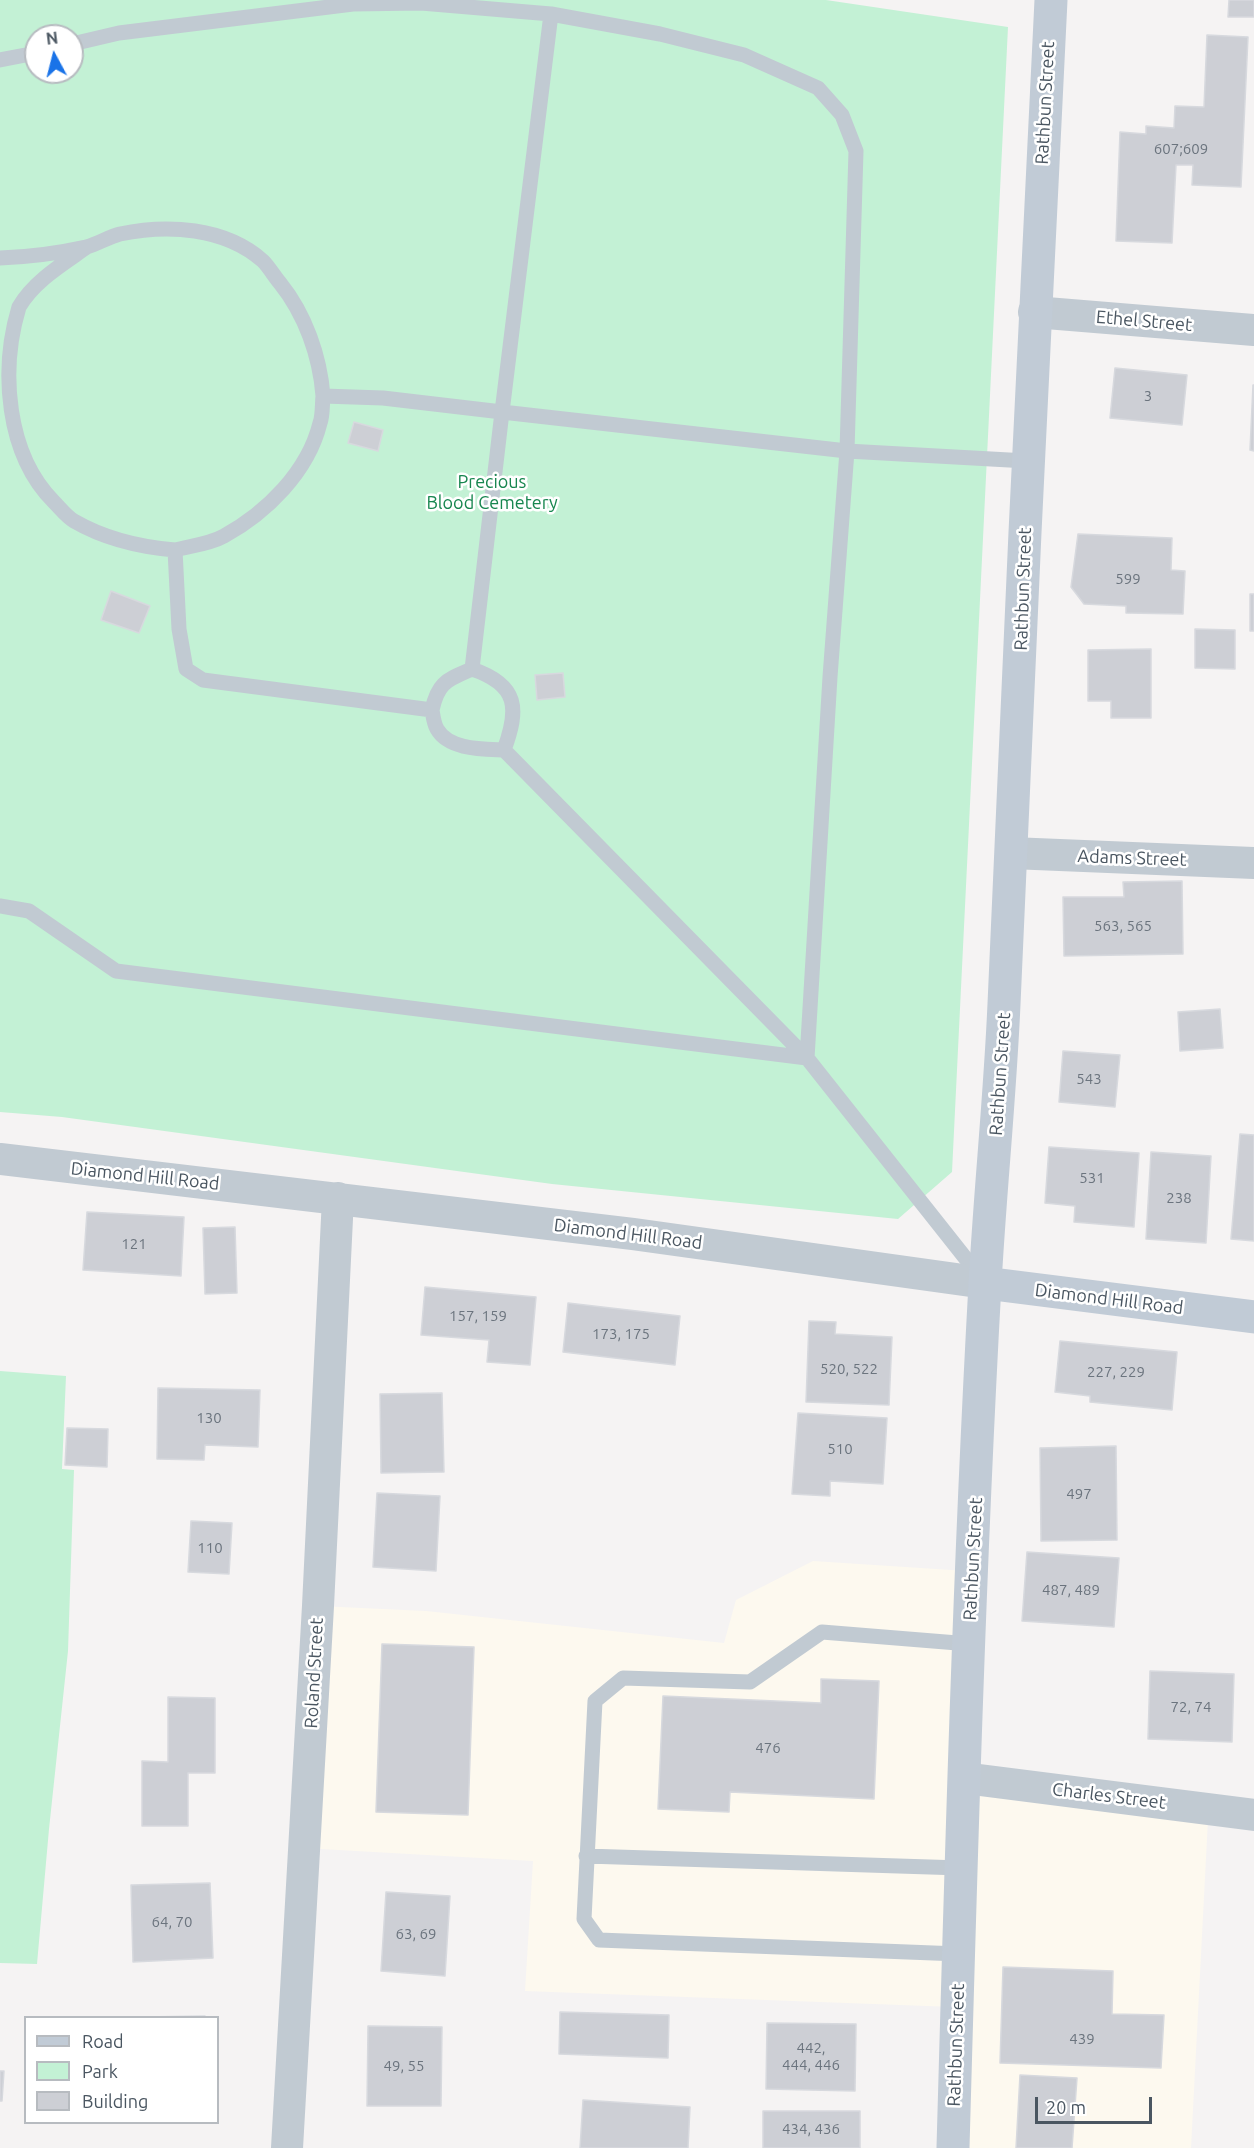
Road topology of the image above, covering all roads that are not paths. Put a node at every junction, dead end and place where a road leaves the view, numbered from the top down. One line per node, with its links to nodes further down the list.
1 (1051, 0): 8 (street, Rathbun Street)
2 (551, 14): 3 (lane); 11 (lane); 12 (lane)
3 (84, 41)
4 (24, 55): 5 (lane)
5 (0, 60)
6 (87, 247): 7 (lane); 10 (lane); 14 (lane)
7 (0, 258)
8 (1034, 312): 9 (street, Ethel Street); 13 (street, Rathbun Street)
9 (1254, 330)
10 (323, 396): 11 (lane); 14 (lane)
11 (502, 412): 12 (lane); 15 (lane)
12 (847, 451): 13 (lane); 21 (lane)
13 (1027, 461): 18 (street, Rathbun Street)
14 (175, 550): 16 (lane)
15 (472, 669): 16 (lane); 17 (lane)
16 (432, 711): 17 (lane)
17 (504, 750): 21 (lane)
18 (1011, 853): 19 (street, Adams Street); 24 (street, Rathbun Street)
19 (1254, 863)
20 (0, 906): 21 (lane)
21 (807, 1059): 24 (lane)
22 (0, 1160): 23 (street, Diamond Hill Road)
23 (338, 1198): 24 (street, Diamond Hill Road); 32 (street, Roland Street)
24 (985, 1283): 25 (street, Diamond Hill Road); 26 (street, Rathbun Street)
25 (1254, 1317)
26 (970, 1644): 27 (street, Rathbun Street); 29 (lane)
27 (964, 1778): 28 (street, Charles Street); 30 (street, Rathbun Street)
28 (1254, 1815)
29 (586, 1856): 30 (lane); 31 (lane)
30 (961, 1868): 31 (street, Rathbun Street)
31 (959, 1954): 33 (street, Rathbun Street)
32 (287, 2148)
33 (953, 2148)

